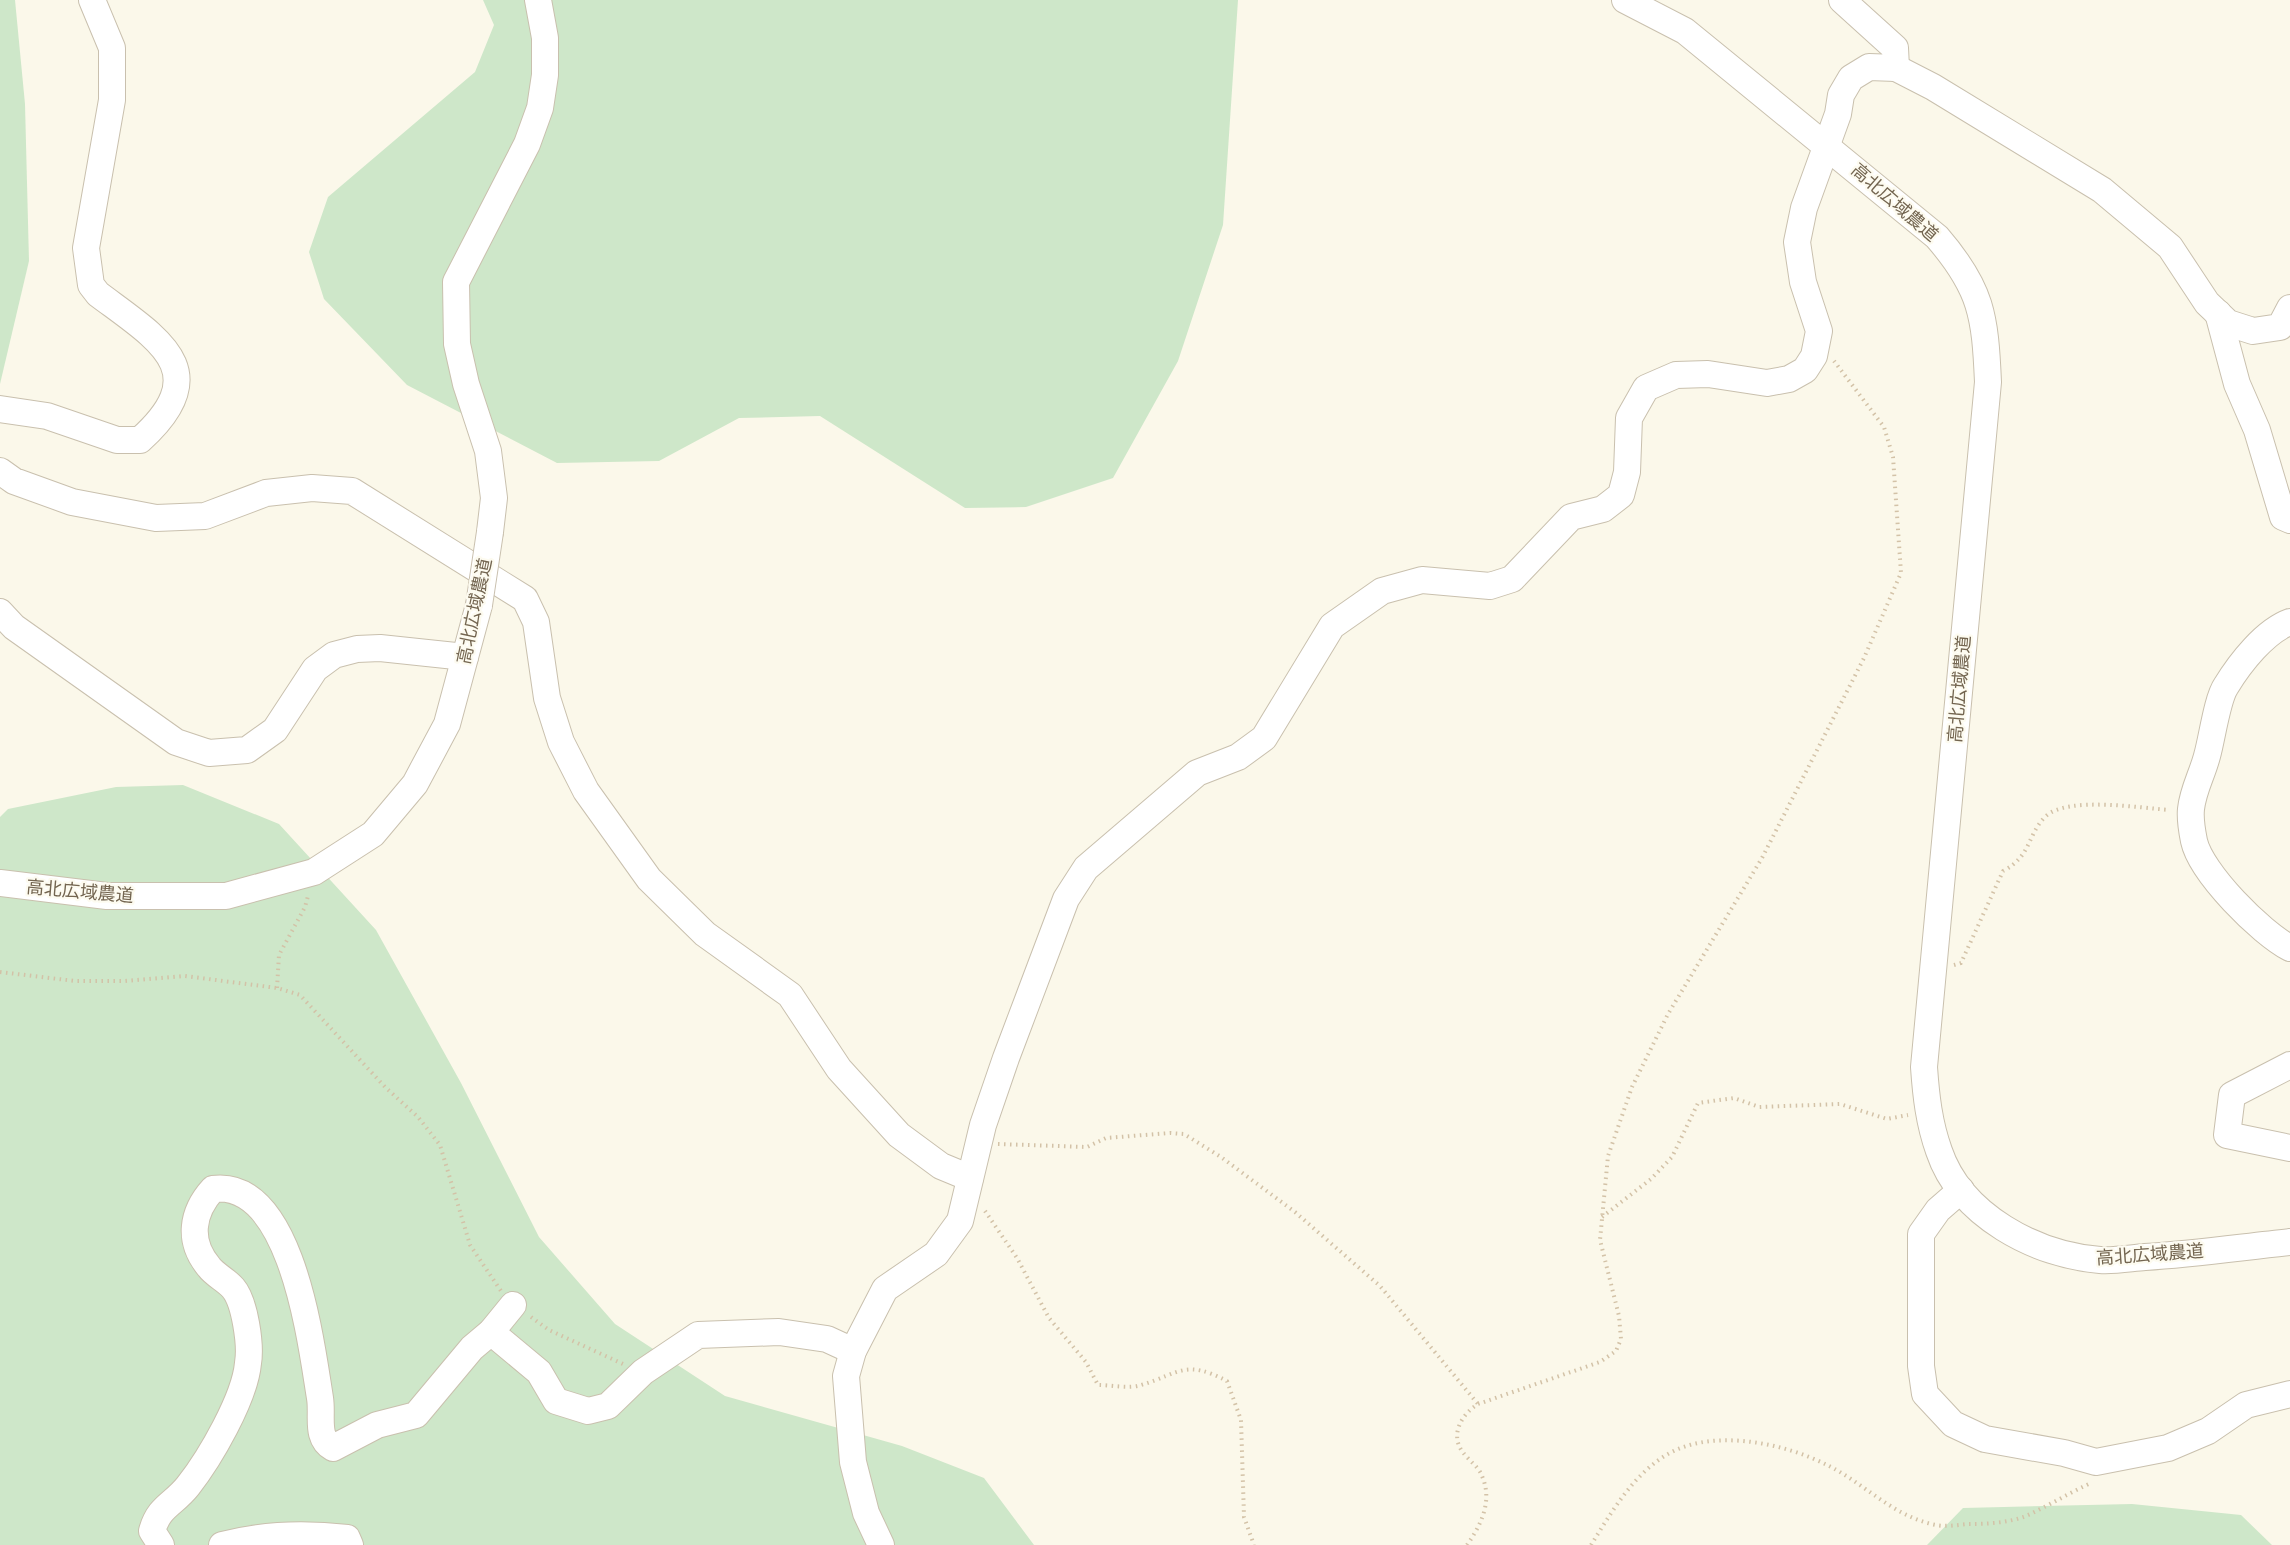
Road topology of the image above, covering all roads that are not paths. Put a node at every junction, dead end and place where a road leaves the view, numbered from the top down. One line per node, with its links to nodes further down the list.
1 (92, 0): 9 (street)
2 (538, 0): 14 (street, 高北広域農道, bridge)
3 (1625, 0): 6 (street, 高北広域農道)
4 (1842, 0): 5 (street)
5 (1896, 68): 6 (street); 8 (street)
6 (1829, 146): 19 (street); 20 (street, 高北広域農道)
7 (2290, 308): 8 (street)
8 (2218, 313): 11 (street)
9 (0, 409)
10 (0, 471): 19 (street)
11 (2290, 520)
12 (0, 612): 14 (street)
13 (2290, 622): 16 (street)
14 (465, 657): 15 (street, 高北広域農道)
15 (0, 883)
16 (2290, 948)
17 (2290, 1065): 18 (street)
18 (2290, 1148)
19 (969, 1184): 24 (street)
20 (1961, 1190): 21 (street, 高北広域農道); 25 (street)
21 (2290, 1242)
22 (513, 1305): 23 (street)
23 (491, 1332): 24 (street); 26 (street)
24 (853, 1352): 29 (street)
25 (2290, 1394)
26 (161, 1545)
27 (222, 1545): 28 (street)
28 (350, 1545)
29 (880, 1545)

